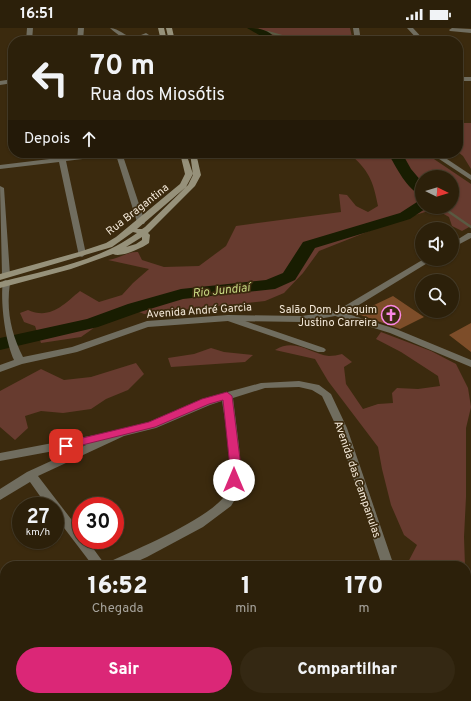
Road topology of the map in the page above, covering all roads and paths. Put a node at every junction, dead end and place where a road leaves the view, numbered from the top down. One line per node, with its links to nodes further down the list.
1 (113, 28): 5 (street)
2 (410, 28): 6 (street)
3 (452, 31): 4 (street)
4 (471, 31)
5 (125, 36)
6 (417, 36)
7 (51, 158): 13 (street)
8 (62, 158): 22 (street)
9 (120, 158): 17 (street)
10 (185, 158): 16 (main road, Rua Bragantina)
11 (194, 158): 16 (main road)
12 (441, 158): 14 (street)
13 (0, 167)
14 (471, 178)
15 (0, 188): 24 (street)
16 (157, 214): 17 (main road, Rua Bragantina); 19 (main road)
17 (141, 222): 18 (main road, Rua Bragantina)
18 (130, 231): 19 (main road); 22 (main road, Rua Bragantina)
19 (142, 232): 24 (main road)
20 (471, 235): 21 (street)
21 (459, 242)
22 (82, 254): 24 (main road, Rua Bragantina)
23 (418, 266): 26 (street)
24 (3, 280): 25 (street)
25 (1, 301): 29 (street)
26 (335, 314): 27 (street, Avenida André Garcia); 30 (street)
27 (228, 318): 28 (street); 29 (street, Avenida André Garcia)
28 (322, 350)
29 (20, 361): 31 (street, Avenida André Garcia)
30 (471, 364)
31 (0, 369)
32 (227, 396): 33 (street); 40 (street); 41 (street, Avenida das Campanulas)
33 (121, 433): 34 (street); 35 (street)
34 (0, 457)
35 (31, 476): 36 (street); 37 (street)
36 (0, 495)
37 (47, 497)
38 (64, 520): 39 (street)
39 (96, 561)
40 (124, 561)
41 (386, 561)

